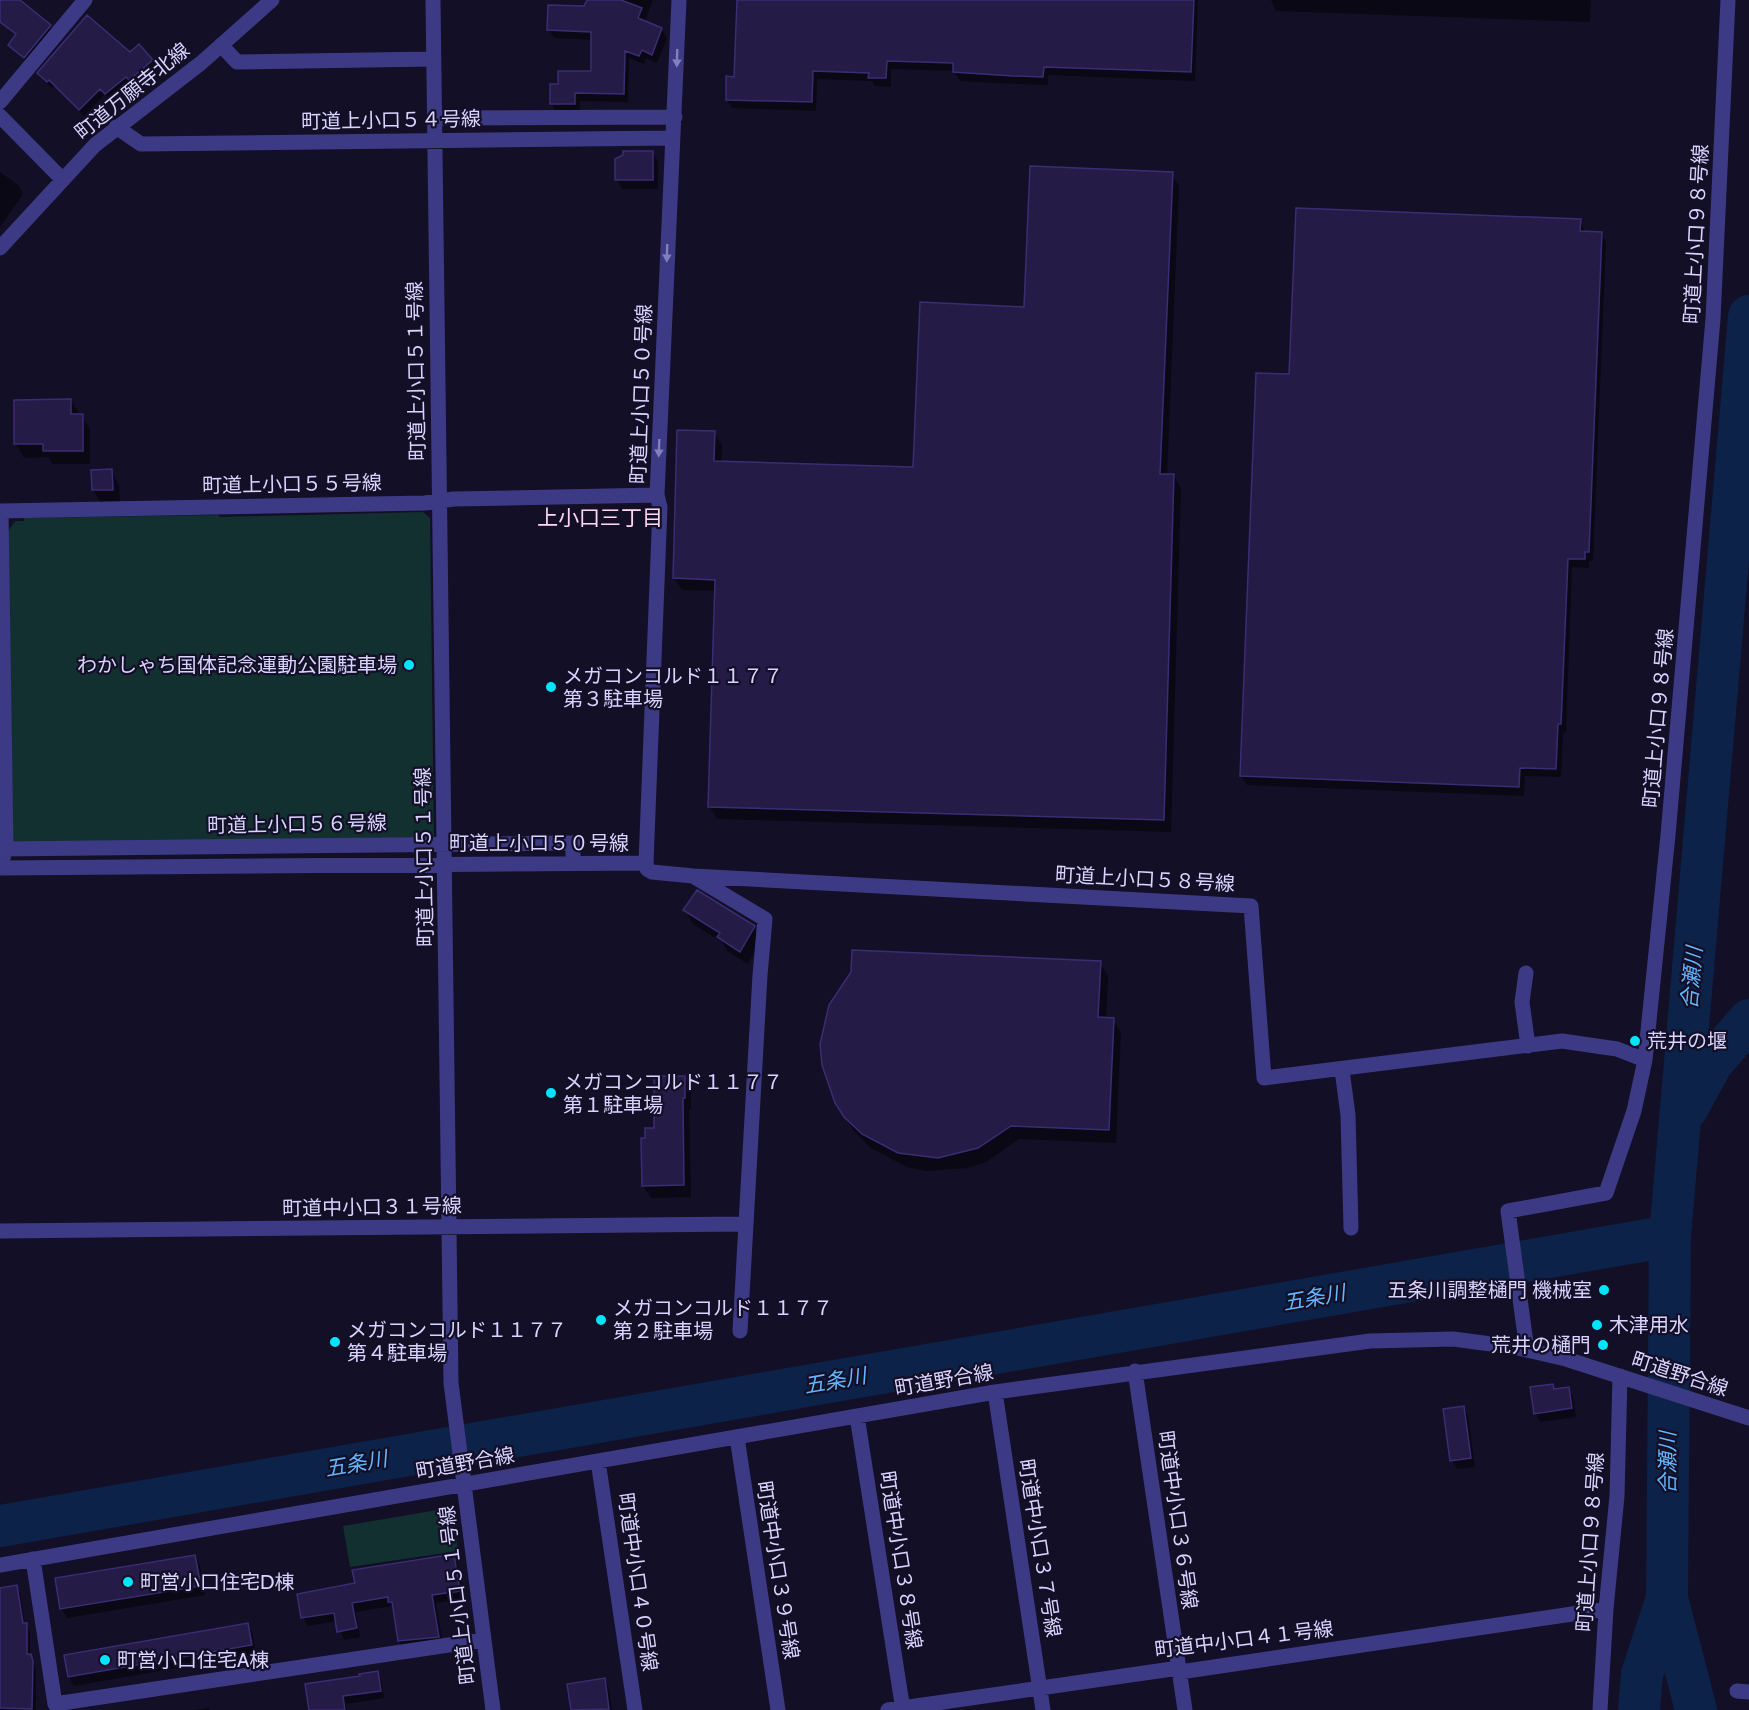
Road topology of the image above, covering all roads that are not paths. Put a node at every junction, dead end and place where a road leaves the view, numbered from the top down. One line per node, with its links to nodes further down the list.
1 (85, 0): 8 (street)
2 (272, 0): 6 (street, 町道万願寺北線)
3 (433, 0): 7 (street, 町道上小口５１号線)
4 (679, 0): 10 (street, 町道上小口５０号線, one-way to 10)
5 (1728, 0): 29 (street, 町道上小口９８号線)
6 (221, 45): 7 (street); 12 (street, 町道万願寺北線)
7 (433, 59): 11 (street, 町道上小口５１号線)
8 (0, 102)
9 (0, 116): 15 (street)
10 (675, 117): 11 (street); 13 (street, 町道上小口５０号線)
11 (434, 118): 14 (street, 町道上小口５１号線)
12 (116, 127): 14 (street, 町道上小口５４号線); 15 (street, 町道万願寺北線)
13 (672, 138): 14 (street, 町道上小口５４号線); 17 (street, 町道上小口５０号線, one-way to 17)
14 (434, 141): 18 (street, 町道上小口５１号線)
15 (62, 179): 16 (street, 町道万願寺北線)
16 (0, 248)
17 (657, 495): 18 (street, 町道上小口５５号線); 23 (street, 町道上小口５０号線)
18 (439, 502): 19 (street, 町道上小口５５号線); 20 (street, 町道上小口５１号線)
19 (1, 511): 21 (street)
20 (445, 844): 21 (street, 町道上小口５６号線); 22 (street, 町道上小口５６号線); 24 (street, 町道上小口５１号線)
21 (3, 849): 25 (street)
22 (573, 863): 23 (street, 町道上小口５０号線); 24 (street, 町道上小口５０号線)
23 (646, 863): 26 (street)
24 (446, 864): 25 (street, 町道上小口５０号線); 32 (street, 町道上小口５１号線)
25 (2, 868)
26 (693, 876): 30 (street, 町道上小口５８号線); 31 (street)
27 (1526, 973): 28 (street)
28 (1528, 1046): 29 (street, 町道上小口５８号線); 30 (street, 町道上小口５８号線)
29 (1645, 1060): 36 (street, 町道上小口９８号線)
30 (1342, 1070): 33 (street)
31 (744, 1224): 32 (street, 町道中小口３１号線); 35 (street)
32 (450, 1227): 34 (street, 町道中小口３１号線); 44 (street, 町道上小口５１号線)
33 (1351, 1227)
34 (0, 1231)
35 (740, 1331)
36 (1527, 1350): 37 (street, 町道野合線); 38 (street, 町道野合線)
37 (1135, 1371): 39 (street, 町道野合線); 49 (street, 町道中小口３６号線)
38 (1622, 1377): 41 (street, 町道野合線); 47 (street, 町道上小口９８号線)
39 (995, 1392): 40 (street, 町道野合線); 50 (street, 町道中小口３７号線)
40 (857, 1416): 42 (street, 町道野合線); 51 (street, 町道中小口３８号線)
41 (1749, 1418)
42 (737, 1437): 43 (street, 町道野合線); 54 (street, 町道中小口３９号線)
43 (598, 1461): 44 (street, 町道野合線); 53 (street, 町道中小口４０号線)
44 (464, 1479): 45 (street, 町道野合線); 48 (street, 町道上小口５１号線)
45 (33, 1559): 46 (street, 町道野合線); 48 (street)
46 (0, 1565)
47 (1606, 1610): 49 (street, 町道中小口４１号線); 57 (street, 町道上小口９８号線)
48 (482, 1640): 52 (street, 町道上小口５１号線)
49 (1179, 1672): 50 (street, 町道中小口４１号線); 56 (street, 町道中小口３６号線)
50 (1039, 1688): 51 (street, 町道中小口４１号線); 55 (street, 町道中小口３７号線)
51 (898, 1709)
52 (492, 1710)
53 (635, 1710)
54 (778, 1710)
55 (1043, 1710)
56 (1185, 1710)
57 (1600, 1710)

